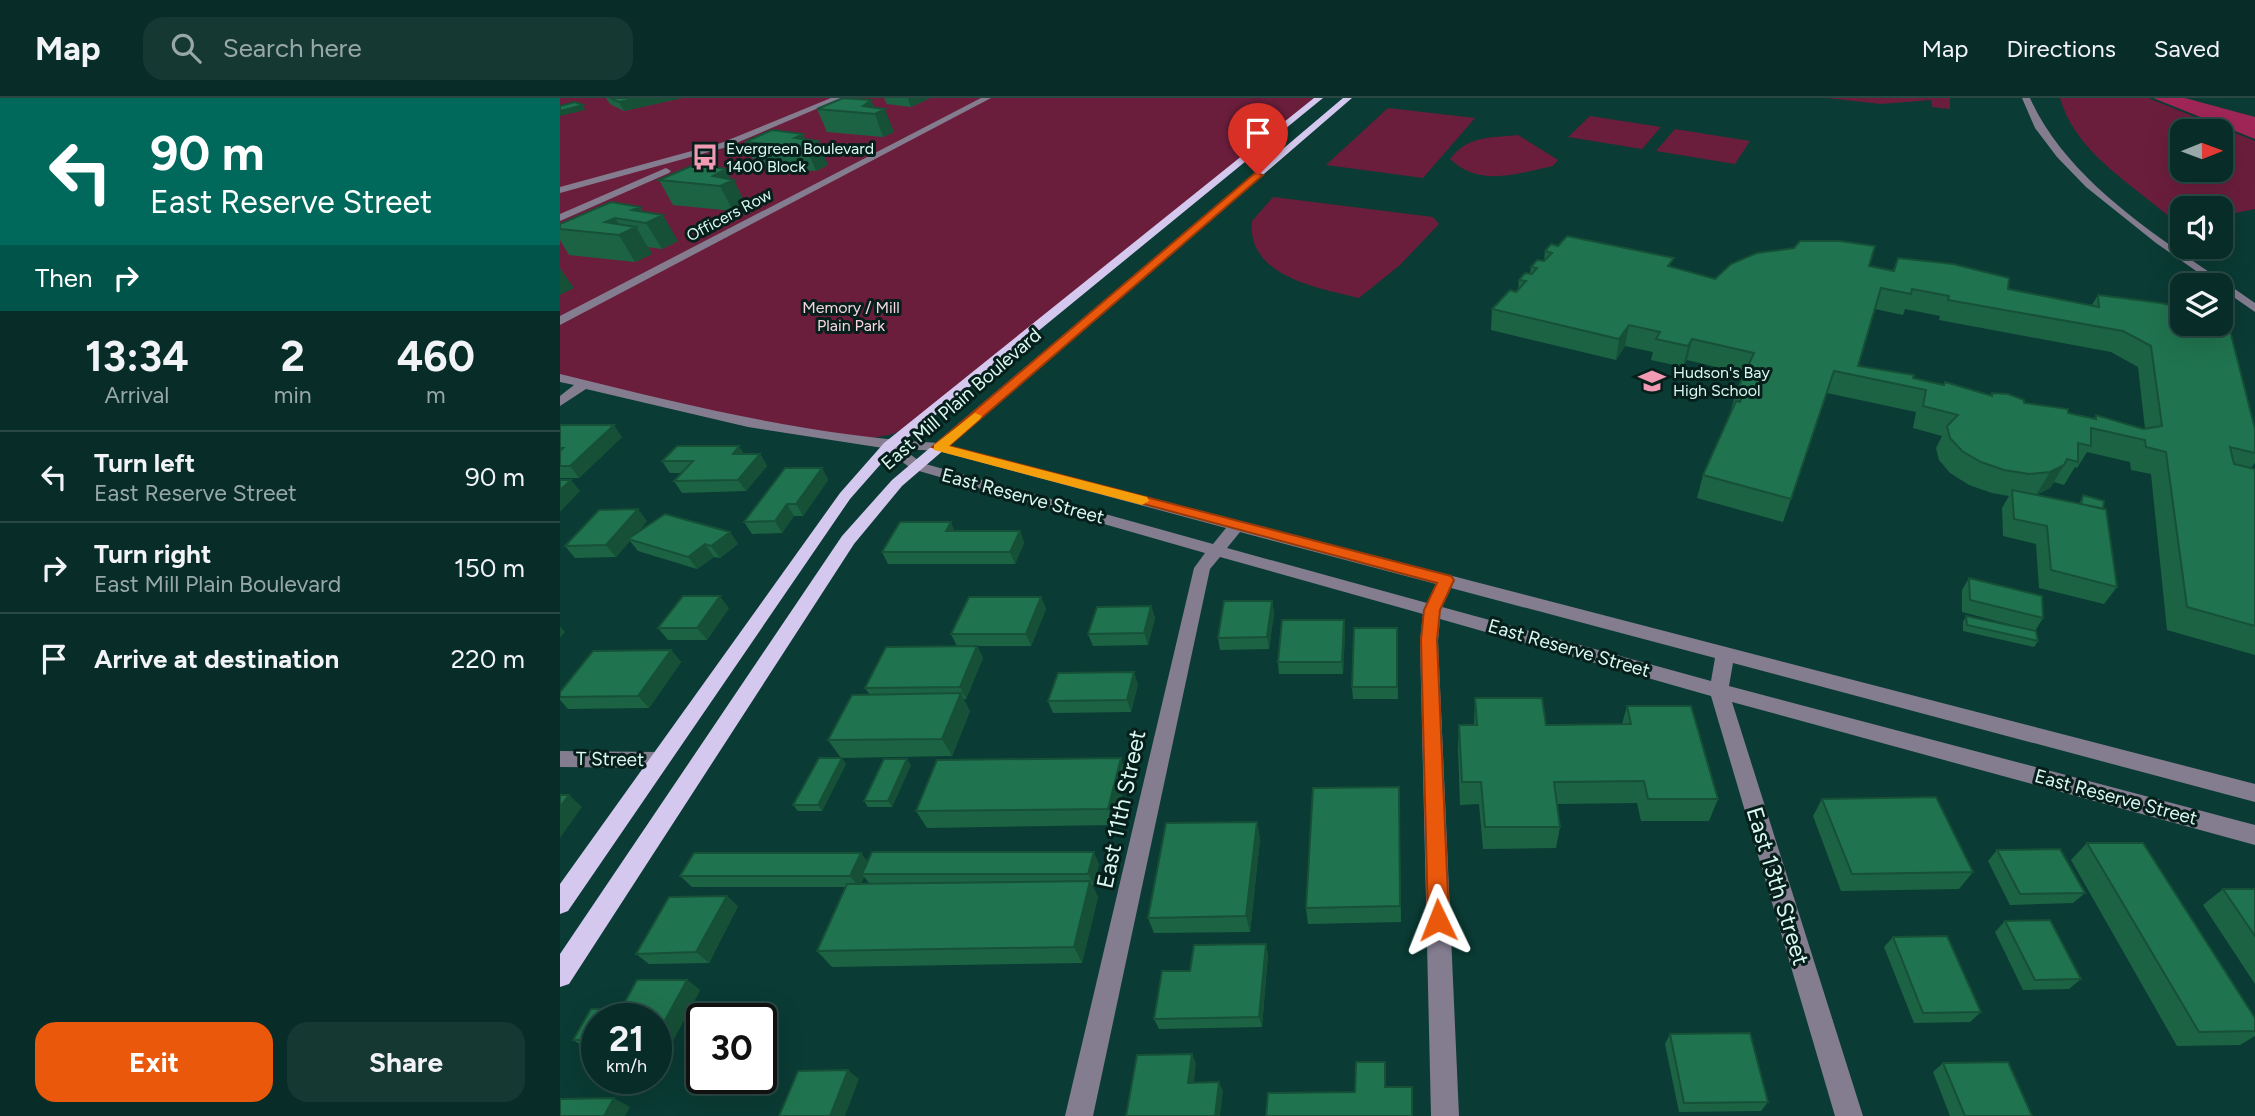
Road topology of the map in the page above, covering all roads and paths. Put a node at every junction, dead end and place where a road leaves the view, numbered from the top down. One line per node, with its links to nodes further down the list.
1 (838, 98): 6 (street)
2 (987, 98): 10 (street, Officers Row)
3 (1319, 98): 14 (main road, East Mill Plain Boulevard)
4 (1348, 98): 15 (main road, East Mill Plain Boulevard)
5 (2026, 98): 9 (street)
6 (673, 160): 7 (street); 8 (street)
7 (560, 190)
8 (560, 218)
9 (2255, 308)
10 (560, 321)
11 (560, 378): 12 (street, East Reserve Street)
12 (584, 384): 13 (street); 14 (street, East Reserve Street)
13 (560, 402)
14 (889, 446): 15 (street, East Reserve Street); 16 (street, East Reserve Street); 24 (main road, East Mill Plain Boulevard)
15 (939, 447): 16 (main road, East Mill Plain Boulevard); 17 (street, East Reserve Street)
16 (917, 466): 18 (street, East Reserve Street); 28 (main road, East Mill Plain Boulevard)
17 (1237, 525): 18 (street, East 11th Street); 19 (street, East Reserve Street)
18 (1217, 549): 20 (street, East Reserve Street); 29 (street, East 11th Street)
19 (1446, 580): 20 (street); 21 (street, East Reserve Street)
20 (1432, 610): 22 (street, East Reserve Street); 30 (street)
21 (1725, 655): 22 (street, East 13th Street); 25 (street, East Reserve Street)
22 (1719, 691): 26 (street, East Reserve Street); 31 (street, East 13th Street)
23 (560, 759): 24 (street, T Street)
24 (659, 760): 27 (main road, East Mill Plain Boulevard)
25 (2255, 793)
26 (2255, 835)
27 (560, 903)
28 (560, 975)
29 (1079, 1116)
30 (1445, 1116)
31 (1849, 1116)

